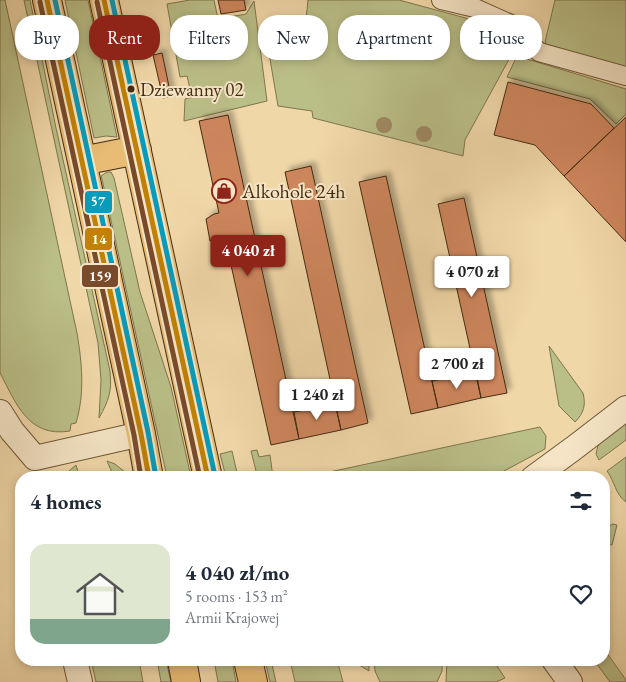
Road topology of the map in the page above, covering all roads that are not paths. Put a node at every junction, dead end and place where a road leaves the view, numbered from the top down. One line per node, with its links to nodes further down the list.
1 (48, 0): 6 (main road)
2 (104, 0): 5 (main road)
3 (441, 0): 4 (street)
4 (626, 76)
5 (137, 150): 6 (main road); 12 (main road)
6 (82, 162): 9 (main road)
7 (626, 408): 13 (street)
8 (0, 412): 10 (street)
9 (141, 434): 10 (street); 11 (main road)
10 (36, 468)
11 (147, 471)
12 (206, 471)
13 (543, 471)
14 (76, 666): 18 (street)
15 (183, 666): 19 (main road)
16 (249, 666): 20 (main road)
17 (558, 666): 21 (street)
18 (80, 682)
19 (186, 682)
20 (253, 682)
21 (570, 682)

